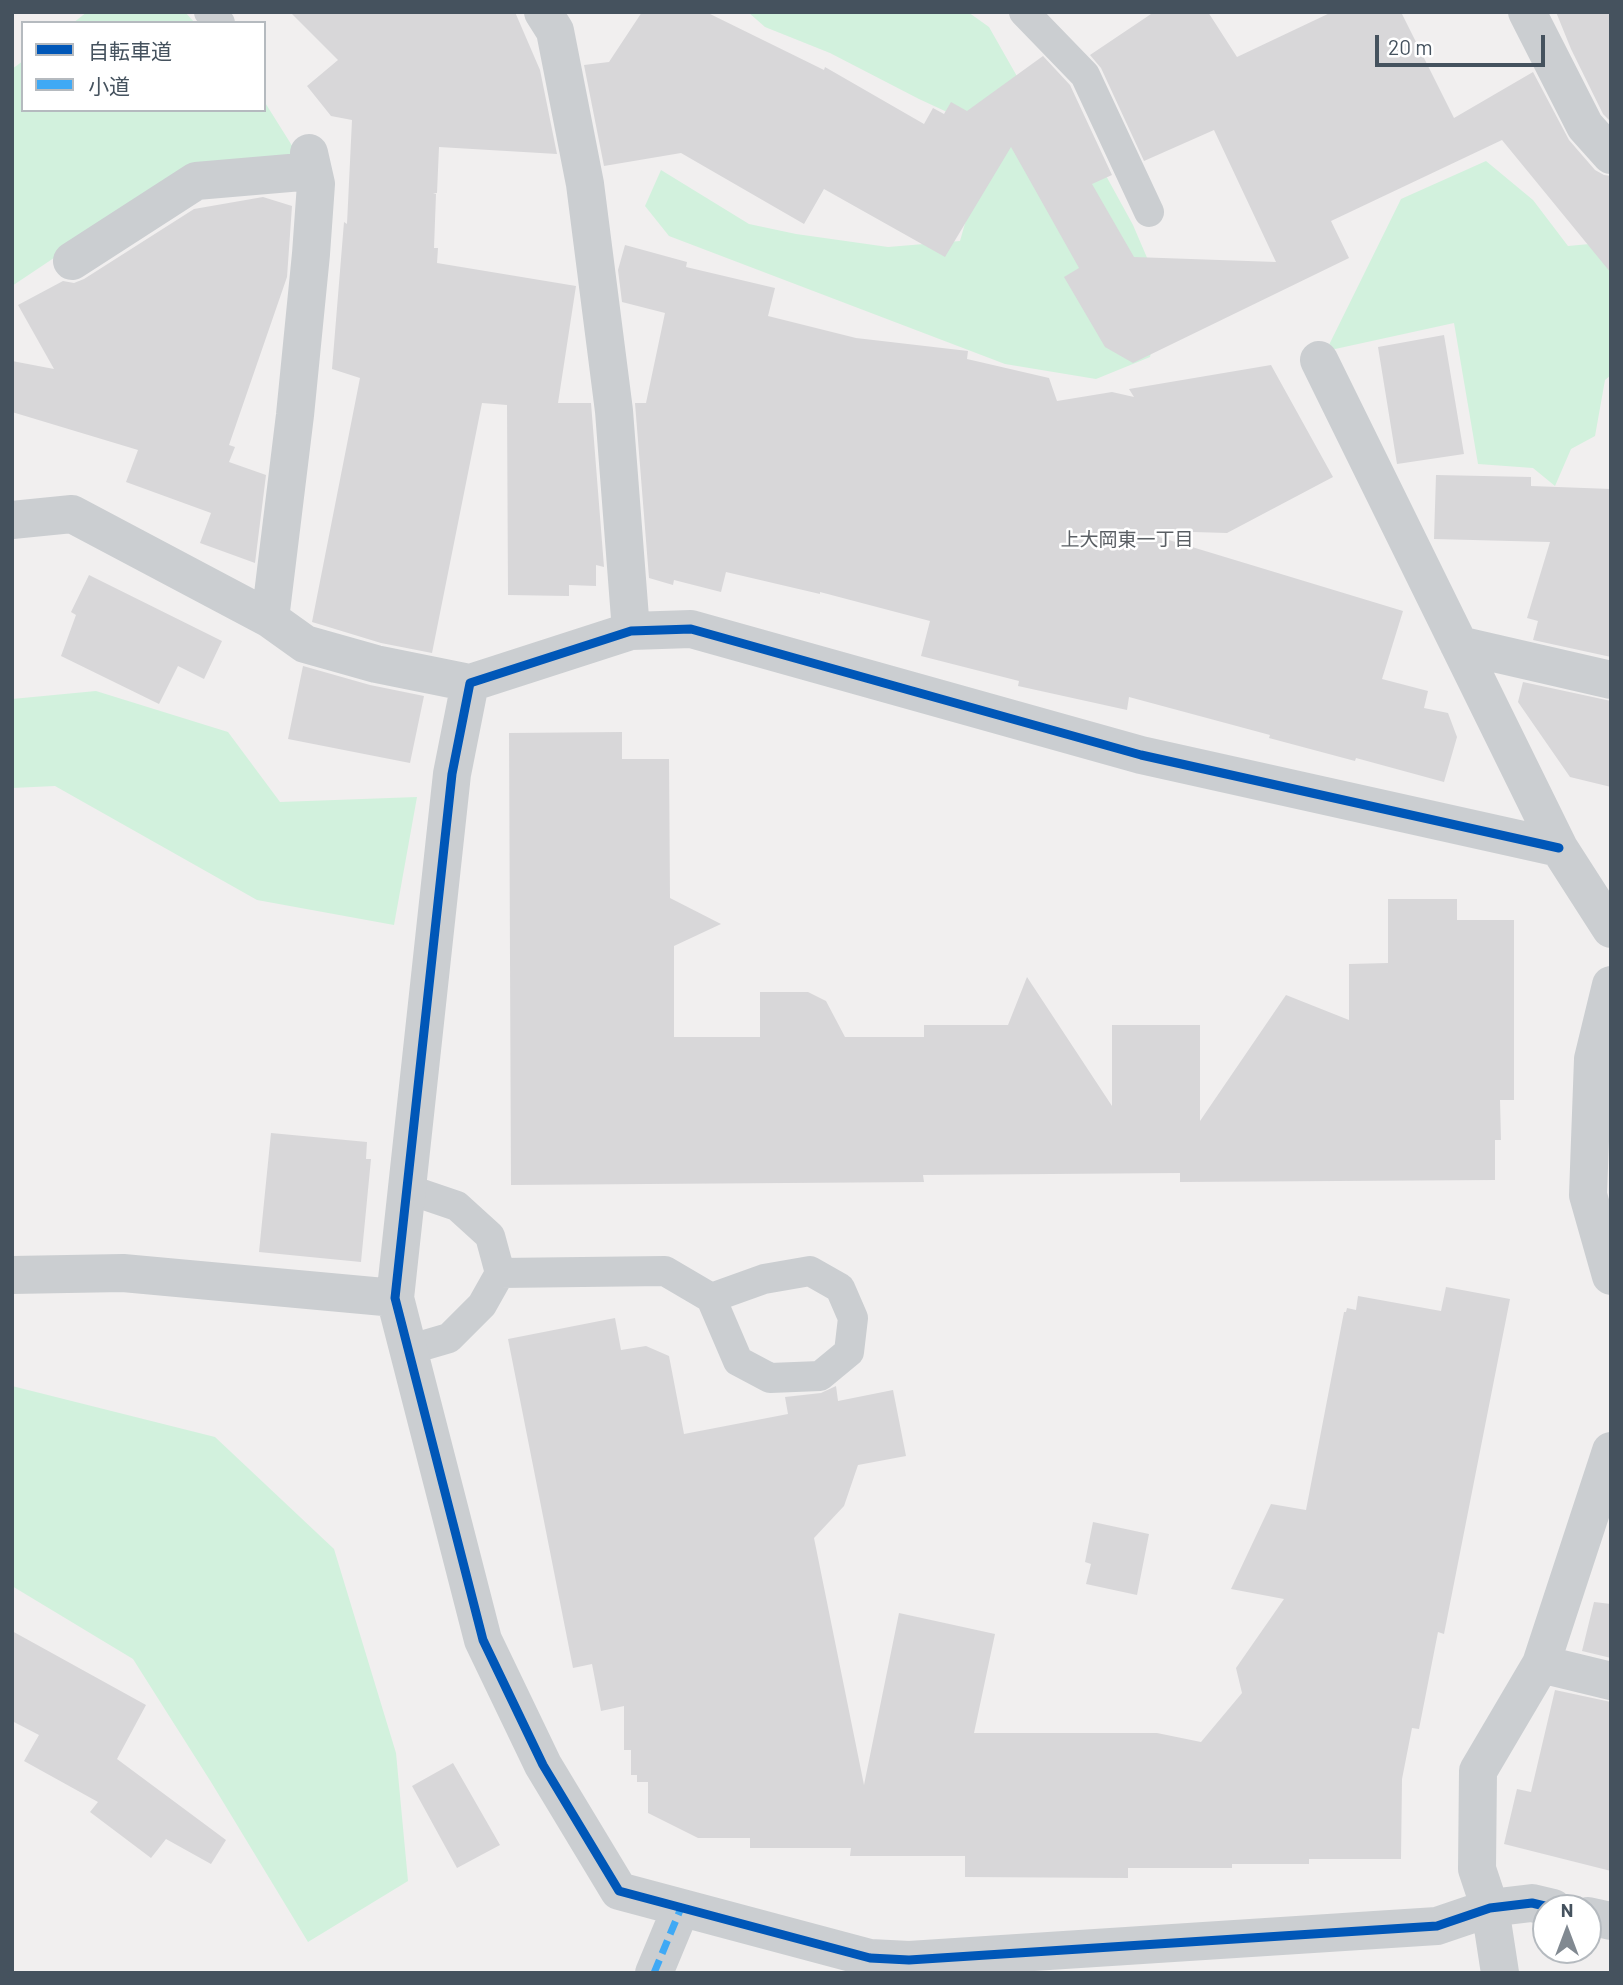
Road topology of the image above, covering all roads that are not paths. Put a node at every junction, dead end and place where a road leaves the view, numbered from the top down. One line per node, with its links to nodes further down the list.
1 (542, 12): 10 (street)
2 (1024, 12): 5 (lane)
3 (1527, 12): 4 (street)
4 (1611, 155)
5 (1149, 212)
6 (72, 261): 9 (street)
7 (1319, 360): 11 (street)
8 (12, 520): 9 (street)
9 (270, 619): 13 (street)
10 (631, 631): 13 (street); 14 (street)
11 (1459, 645): 12 (street); 14 (street)
12 (1611, 680)
13 (470, 683): 17 (street)
14 (1559, 848): 15 (street)
15 (1611, 929)
16 (1611, 985): 18 (street)
17 (407, 1189): 19 (lane); 22 (street)
18 (1599, 1198): 21 (street)
19 (500, 1273): 23 (lane); 24 (lane)
20 (12, 1275): 22 (street)
21 (1611, 1276)
22 (395, 1298): 24 (street)
23 (711, 1298): 23 (lane)
24 (408, 1350): 29 (street)
25 (1611, 1451): 26 (street)
26 (1541, 1664): 27 (street); 30 (street)
27 (1611, 1681)
28 (1532, 1903): 30 (street)
29 (681, 1908): 31 (street); 32 (street)
30 (1490, 1908): 31 (street); 33 (street)
31 (912, 1967)
32 (654, 1973)
33 (1500, 1973)

